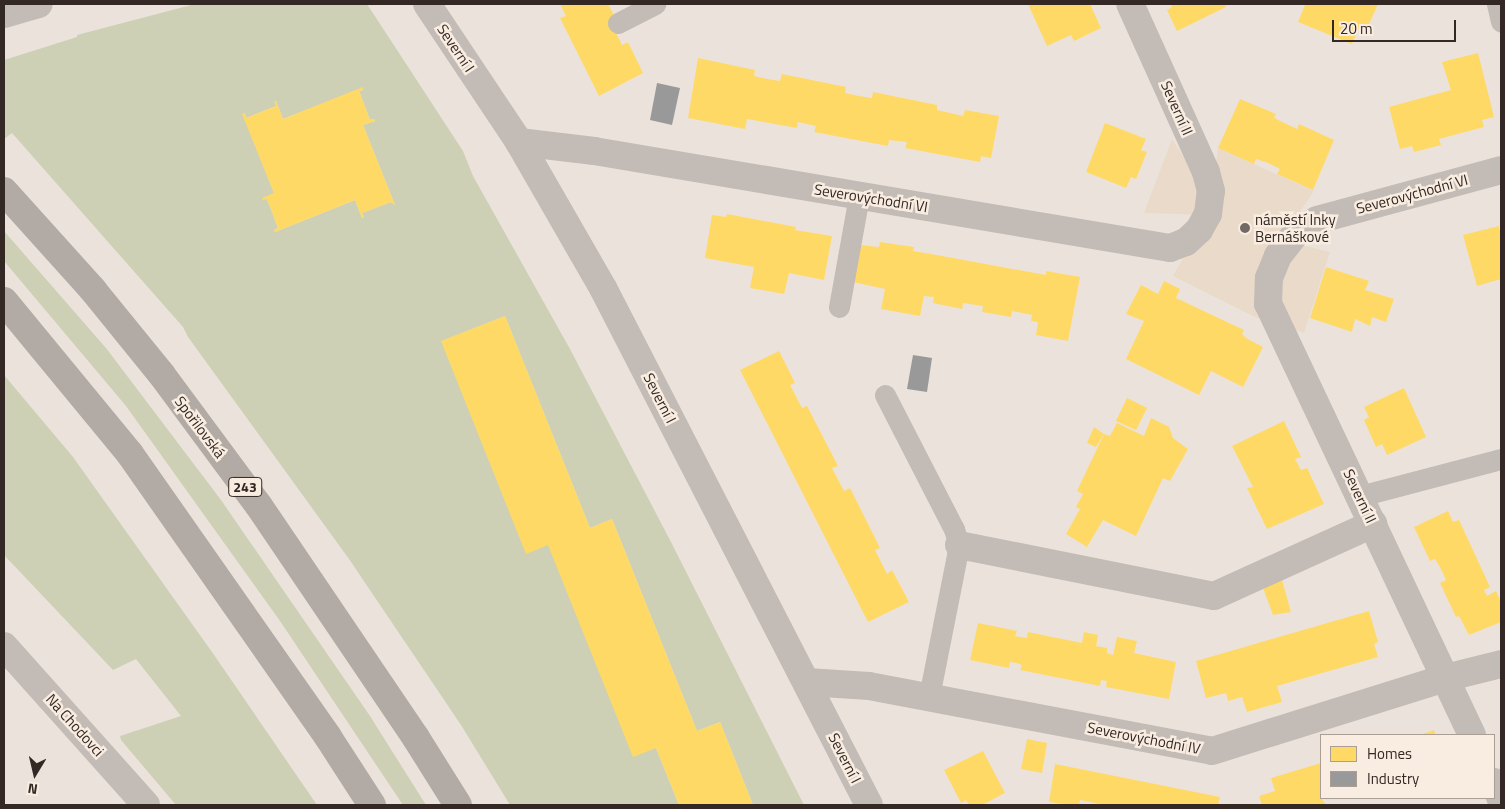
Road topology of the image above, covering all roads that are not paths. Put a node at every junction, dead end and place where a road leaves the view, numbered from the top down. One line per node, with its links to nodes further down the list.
1 (39, 4): 6 (street)
2 (426, 4): 9 (street, Severní I)
3 (655, 4): 8 (lane)
4 (1130, 4): 13 (street, Severní II)
5 (1496, 4): 7 (lane)
6 (4, 14)
7 (1501, 22)
8 (618, 23)
9 (519, 142): 12 (street, Severovýchodní VI); 25 (street, Severní I)
10 (1501, 170): 14 (street, Severovýchodní VI)
11 (4, 191): 32 (highway, Spořilovská / 243)
12 (859, 196): 13 (street, Severovýchodní VI); 16 (lane)
13 (1208, 214)
14 (1278, 256): 19 (street, Severní II)
15 (4, 301): 31 (highway)
16 (839, 307)
17 (885, 395): 21 (lane)
18 (1501, 459): 19 (lane)
19 (1360, 496): 20 (street, Severní II)
20 (1373, 524): 21 (street); 24 (street, Severní II)
21 (958, 545): 26 (lane)
22 (4, 646): 30 (street, Na Chodovci)
23 (1501, 664): 24 (street, Severovýchodní IV)
24 (1445, 678): 26 (street, Severovýchodní IV); 27 (street, Severní II)
25 (807, 682): 26 (street, Severovýchodní IV); 33 (street, Severní I)
26 (929, 697)
27 (1472, 734)
28 (1495, 784): 29 (street)
29 (1501, 799)
30 (146, 805)
31 (372, 805)
32 (458, 805)
33 (869, 805)

